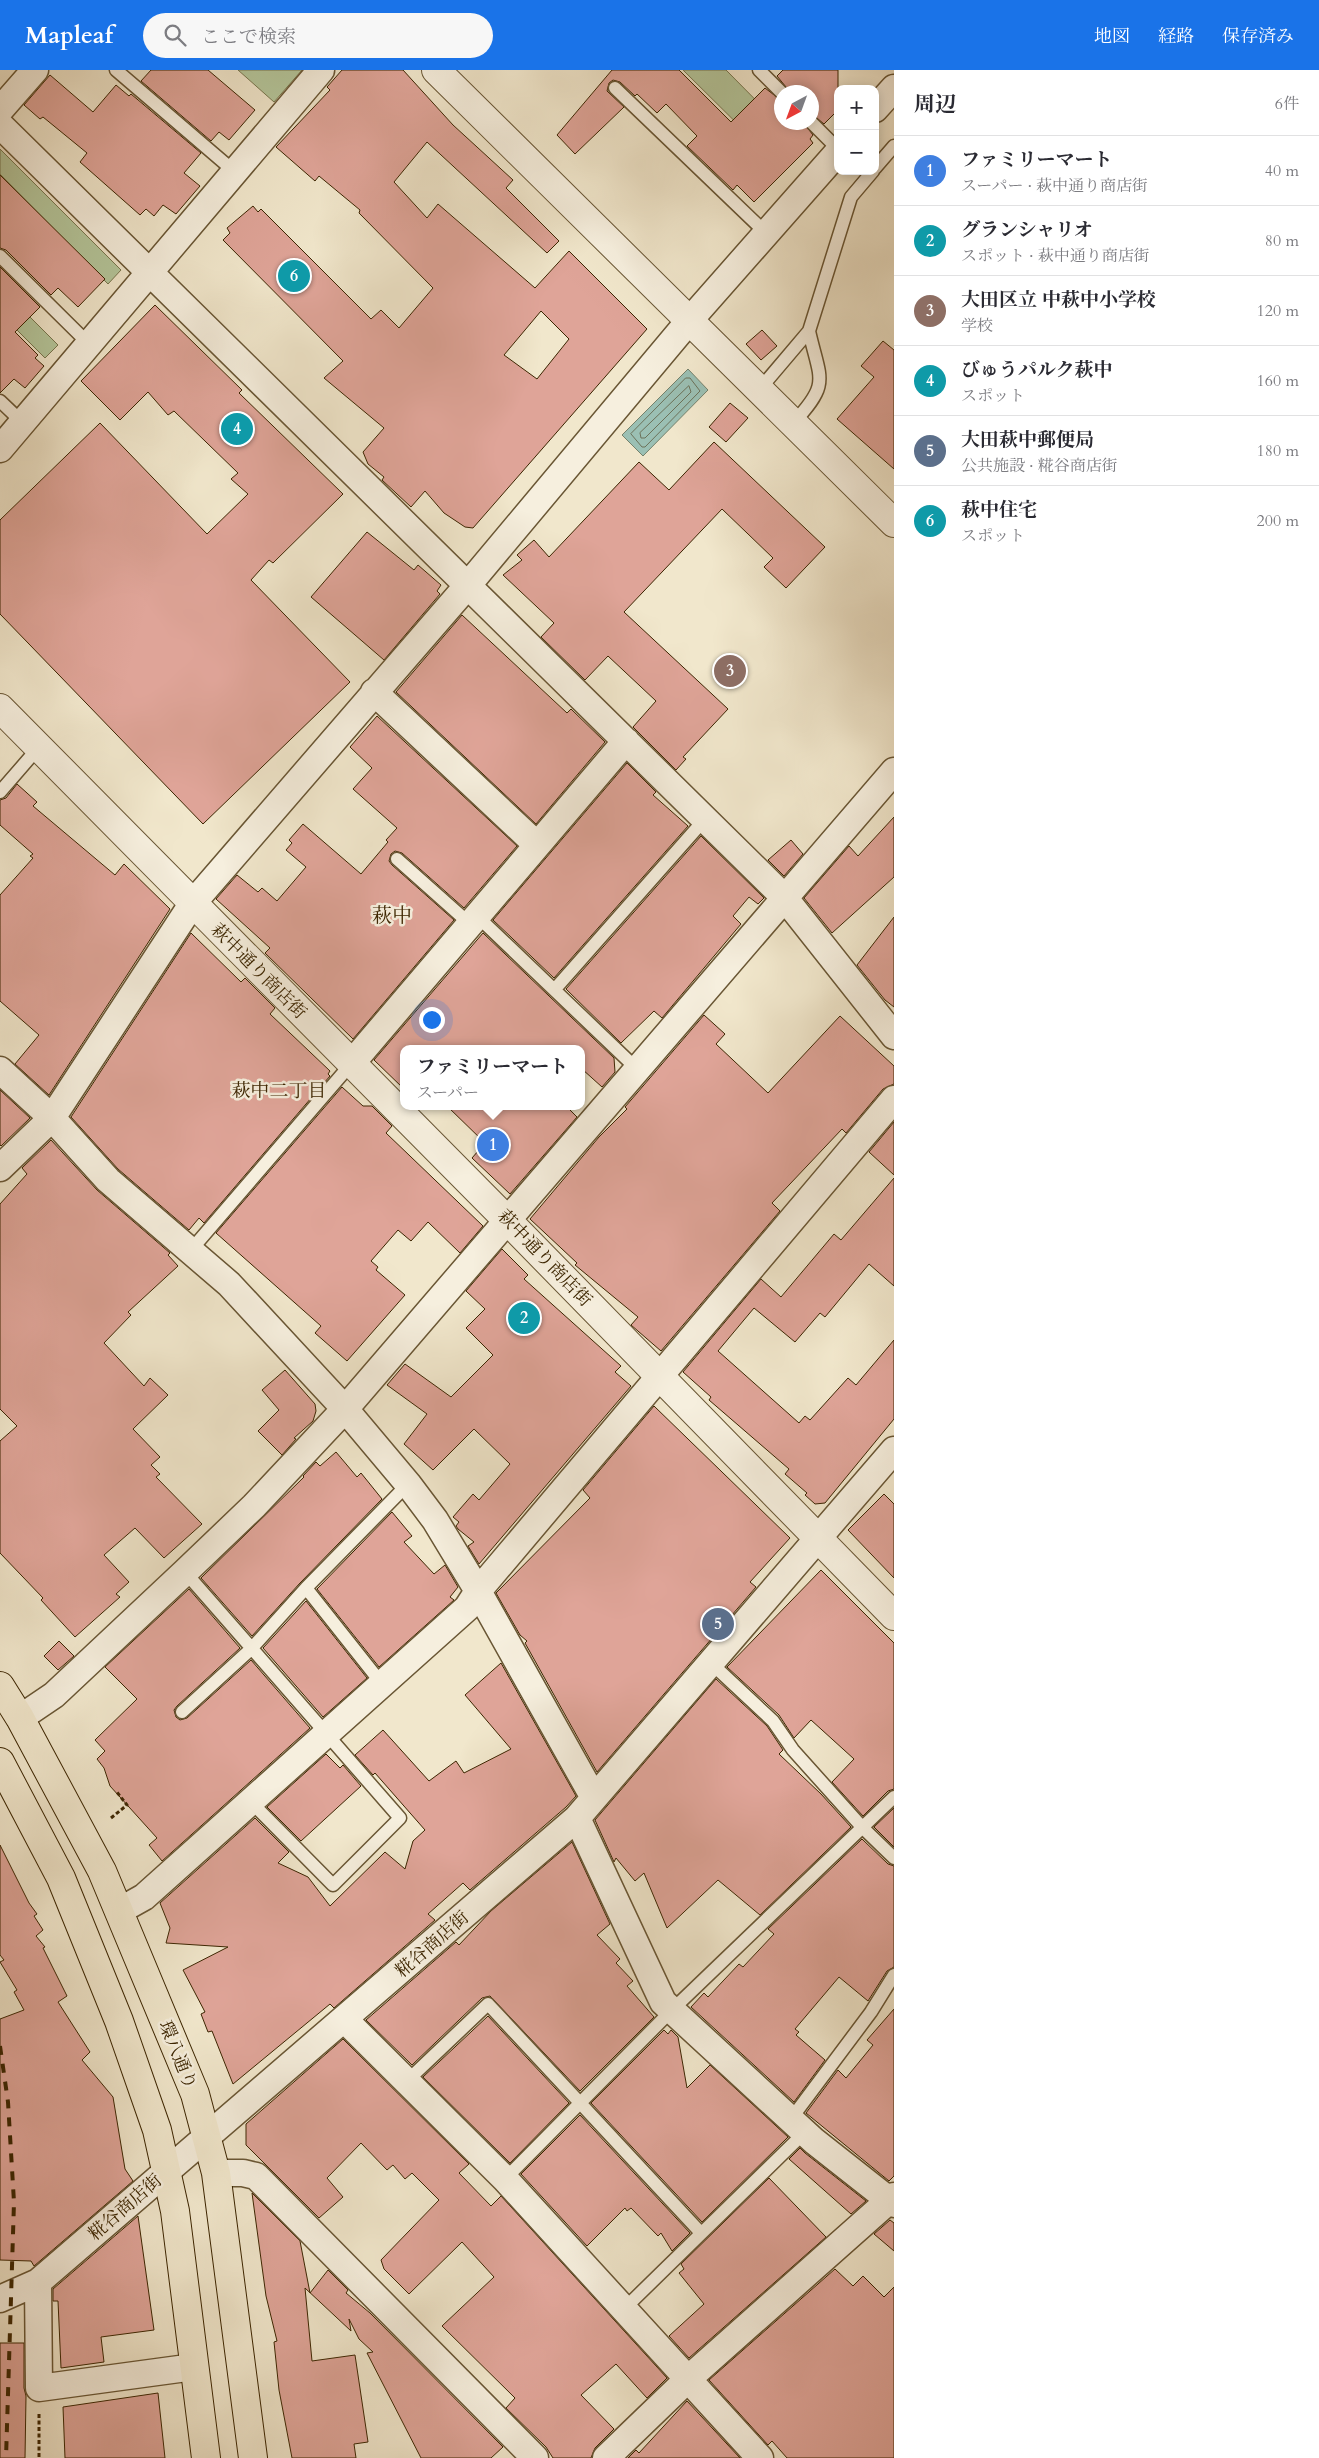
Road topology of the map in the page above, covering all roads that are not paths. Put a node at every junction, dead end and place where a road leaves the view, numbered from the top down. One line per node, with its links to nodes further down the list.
1 (35, 70): 10 (street)
2 (116, 70): 17 (lane)
3 (321, 70): 17 (street)
4 (436, 70): 22 (street)
5 (759, 70): 6 (lane)
6 (774, 85)
7 (615, 88): 19 (lane)
8 (894, 88): 9 (street)
9 (879, 105)
10 (0, 110)
11 (0, 124): 21 (street)
12 (819, 130): 13 (lane)
13 (834, 146)
14 (894, 146): 16 (lane)
15 (834, 155): 19 (street)
16 (879, 163)
17 (235, 172): 21 (street)
18 (870, 175): 23 (lane)
19 (766, 233): 22 (street)
20 (0, 256): 24 (lane)
21 (151, 272): 24 (street); 31 (street)
22 (689, 321): 25 (street); 31 (street)
23 (809, 331): 25 (lane); 28 (lane)
24 (89, 344): 27 (street)
25 (759, 390): 28 (street)
26 (0, 401): 27 (lane)
27 (22, 422): 29 (street)
28 (793, 423): 30 (street)
29 (0, 449)
30 (894, 523)
31 (468, 585): 32 (street); 34 (street)
32 (374, 692): 39 (street); 42 (street)
33 (0, 708): 35 (street, 萩中通り商店街)
34 (626, 741): 38 (street); 39 (street)
35 (39, 747): 37 (lane); 42 (street, 萩中通り商店街)
36 (894, 772): 41 (street)
37 (0, 792)
38 (705, 819): 41 (street); 44 (lane)
39 (538, 845): 43 (street)
40 (397, 859): 43 (lane)
41 (784, 897): 45 (street); 47 (street)
42 (192, 904): 46 (street, 萩中通り商店街); 50 (street)
43 (473, 920): 44 (lane); 46 (street)
44 (555, 989): 47 (lane)
45 (894, 1036)
46 (351, 1064): 52 (street, 萩中通り商店街); 53 (lane)
47 (637, 1069): 52 (street)
48 (0, 1070): 50 (street)
49 (894, 1099): 54 (street)
50 (52, 1118): 51 (street); 53 (street)
51 (0, 1168)
52 (507, 1220): 54 (street, 萩中通り商店街); 55 (street)
53 (191, 1250): 55 (street)
54 (660, 1376): 58 (street, 萩中通り商店街); 61 (street)
55 (345, 1409): 57 (street); 59 (street)
56 (894, 1450): 58 (street, 糀谷商店街)
57 (408, 1484): 60 (lane); 61 (street)
58 (811, 1547): 62 (street, 萩中通り商店街); 64 (street, 糀谷商店街)
59 (185, 1572): 63 (lane); 68 (street)
60 (306, 1588): 63 (lane); 65 (lane)
61 (478, 1591): 65 (street); 72 (street)
62 (894, 1616)
63 (251, 1649): 67 (lane); 69 (lane)
64 (711, 1664): 72 (street, 糀谷商店街); 75 (lane)
65 (382, 1684): 69 (street)
66 (0, 1686): 68 (main road, 環八通り)
67 (182, 1712)
68 (20, 1718): 77 (main road, 環八通り)
69 (326, 1733): 73 (street); 73 (lane)
70 (0, 1762): 85 (main road)
71 (894, 1797): 75 (lane)
72 (594, 1798): 74 (street, 糀谷商店街)
73 (250, 1801): 77 (street)
74 (577, 1818): 79 (street); 80 (street, 糀谷商店街)
75 (862, 1827): 76 (lane); 79 (lane)
76 (894, 1858)
77 (119, 1911): 84 (main road, 環八通り)
78 (894, 1975): 83 (lane)
79 (672, 2010): 82 (lane); 83 (street)
80 (344, 2020): 81 (street); 84 (street, 糀谷商店街)
81 (407, 2082): 82 (lane); 87 (street)
82 (580, 2103): 87 (lane); 89 (lane)
83 (798, 2126): 88 (street); 89 (lane)
84 (207, 2136): 85 (street, 糀谷商店街); 86 (main road, 環八通り)
85 (168, 2170): 90 (street, 糀谷商店街); 93 (main road)
86 (216, 2173): 96 (main road, 環八通り); 97 (street)
87 (505, 2179): 92 (street)
88 (892, 2200): 94 (street)
89 (701, 2234): 92 (lane)
90 (38, 2282): 91 (street, 糀谷商店街); 93 (street)
91 (0, 2299)
92 (624, 2308): 94 (street)
93 (194, 2367): 95 (main road)
94 (688, 2380): 98 (street); 99 (street)
95 (206, 2458)
96 (253, 2458)
97 (535, 2458)
98 (606, 2458)
99 (760, 2458)

